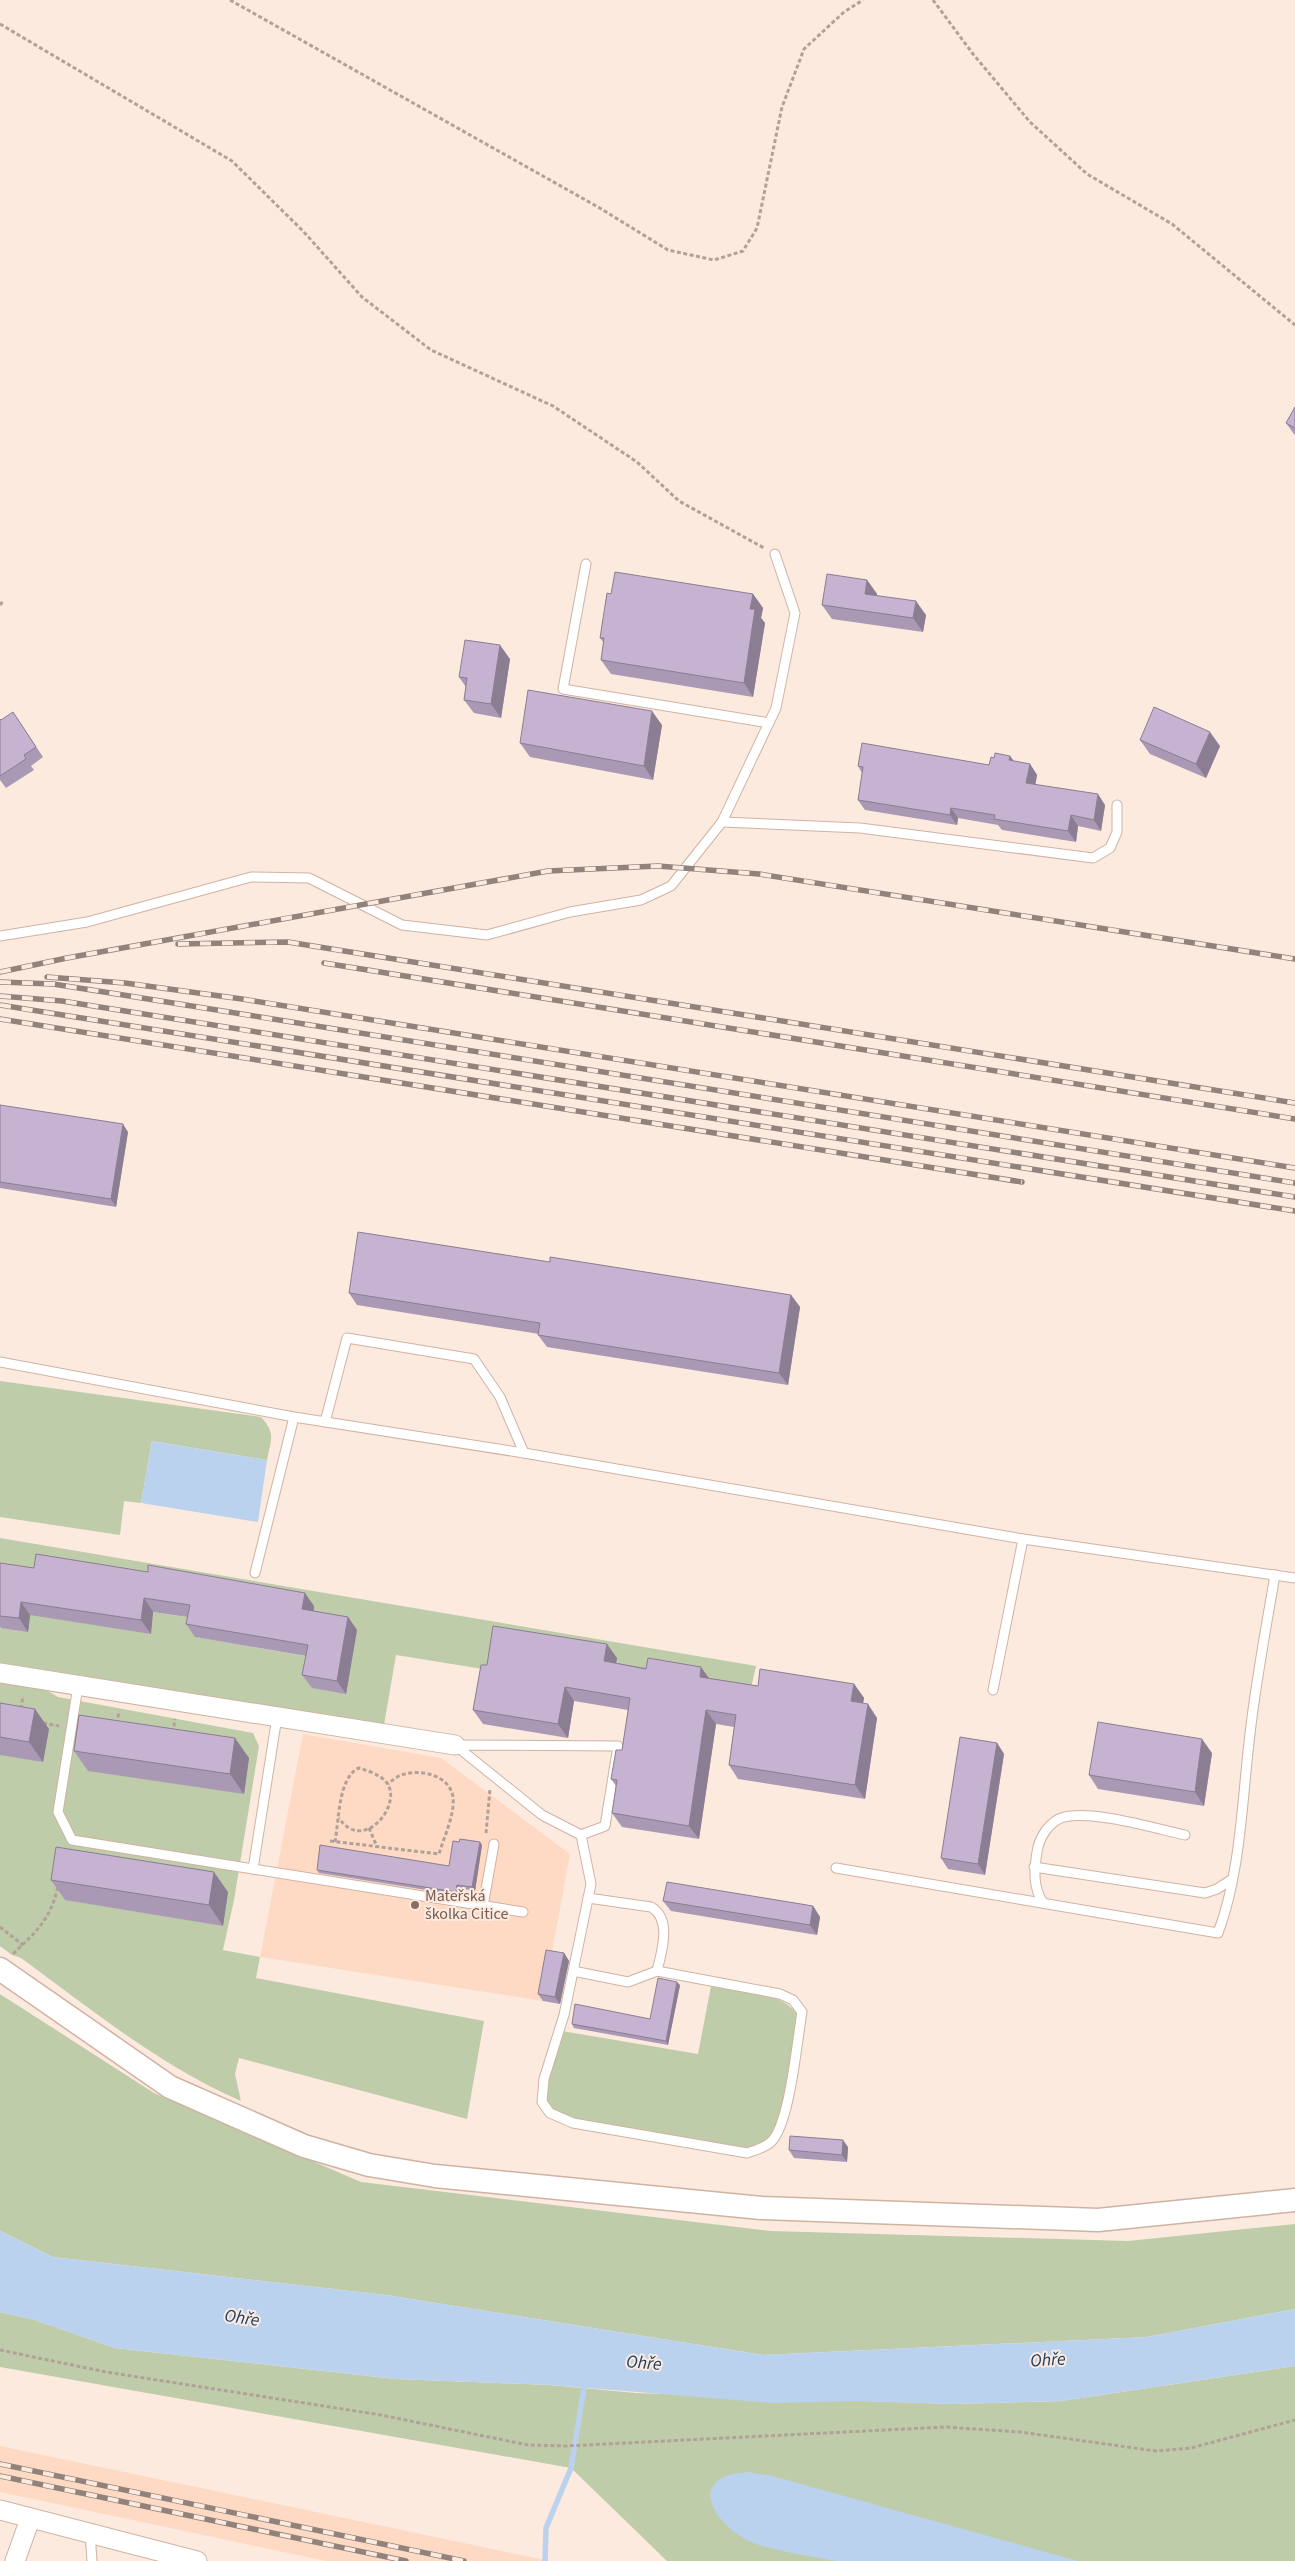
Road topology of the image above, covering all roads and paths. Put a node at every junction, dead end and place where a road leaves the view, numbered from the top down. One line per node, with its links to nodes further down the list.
1 (230, 0): 2 (path)
2 (863, 0)
3 (933, 0): 5 (path)
4 (0, 24): 6 (path)
5 (1295, 326)
6 (775, 554): 10 (lane)
7 (586, 564): 10 (lane)
8 (3, 601): 9 (path)
9 (0, 605)
10 (769, 723): 12 (lane)
11 (1117, 805): 12 (lane)
12 (722, 822): 13 (lane)
13 (0, 936)
14 (0, 1362): 15 (lane)
15 (294, 1417): 16 (lane); 19 (lane)
16 (325, 1422): 17 (lane); 17 (lane)
17 (524, 1453): 18 (lane)
18 (1023, 1539): 20 (lane); 25 (lane)
19 (255, 1573)
20 (1275, 1575): 21 (lane); 49 (lane)
21 (1295, 1578)
22 (0, 1673): 23 (street)
23 (26, 1678): 24 (street); 28 (path)
24 (78, 1686): 26 (street); 32 (lane)
25 (993, 1690)
26 (120, 1692): 27 (street); 31 (path)
27 (177, 1702): 29 (street); 33 (path)
28 (21, 1711)
29 (277, 1717): 34 (street); 47 (lane)
30 (37, 1722): 32 (path)
31 (117, 1726)
32 (72, 1728): 47 (lane)
33 (172, 1735)
34 (455, 1745): 35 (lane); 39 (lane)
35 (498, 1779): 39 (lane); 44 (path)
36 (388, 1784): 37 (path); 38 (path); 43 (path)
37 (339, 1818): 38 (path); 42 (path)
38 (369, 1828): 43 (path)
39 (581, 1835): 50 (lane)
40 (1185, 1835): 45 (lane)
41 (330, 1842): 42 (path)
42 (335, 1842): 43 (path)
43 (377, 1847)
44 (493, 1847): 52 (lane)
45 (1034, 1867): 49 (lane); 51 (lane)
46 (836, 1868): 51 (lane)
47 (253, 1869): 52 (lane)
48 (60, 1880): 54 (path)
49 (1231, 1880): 51 (lane)
50 (588, 1898): 56 (lane); 57 (lane)
51 (1043, 1904)
52 (483, 1906): 53 (lane)
53 (523, 1912)
54 (0, 1927)
55 (0, 1970): 58 (street)
56 (573, 1971): 57 (lane); 57 (lane)
57 (657, 1971)
58 (1295, 2200)
59 (0, 2350): 60 (path)
60 (1295, 2420)
61 (0, 2510): 62 (street)
62 (30, 2518): 63 (street); 64 (street)
63 (90, 2534): 65 (lane); 66 (street)
64 (15, 2561)
65 (92, 2561)
66 (197, 2561)

